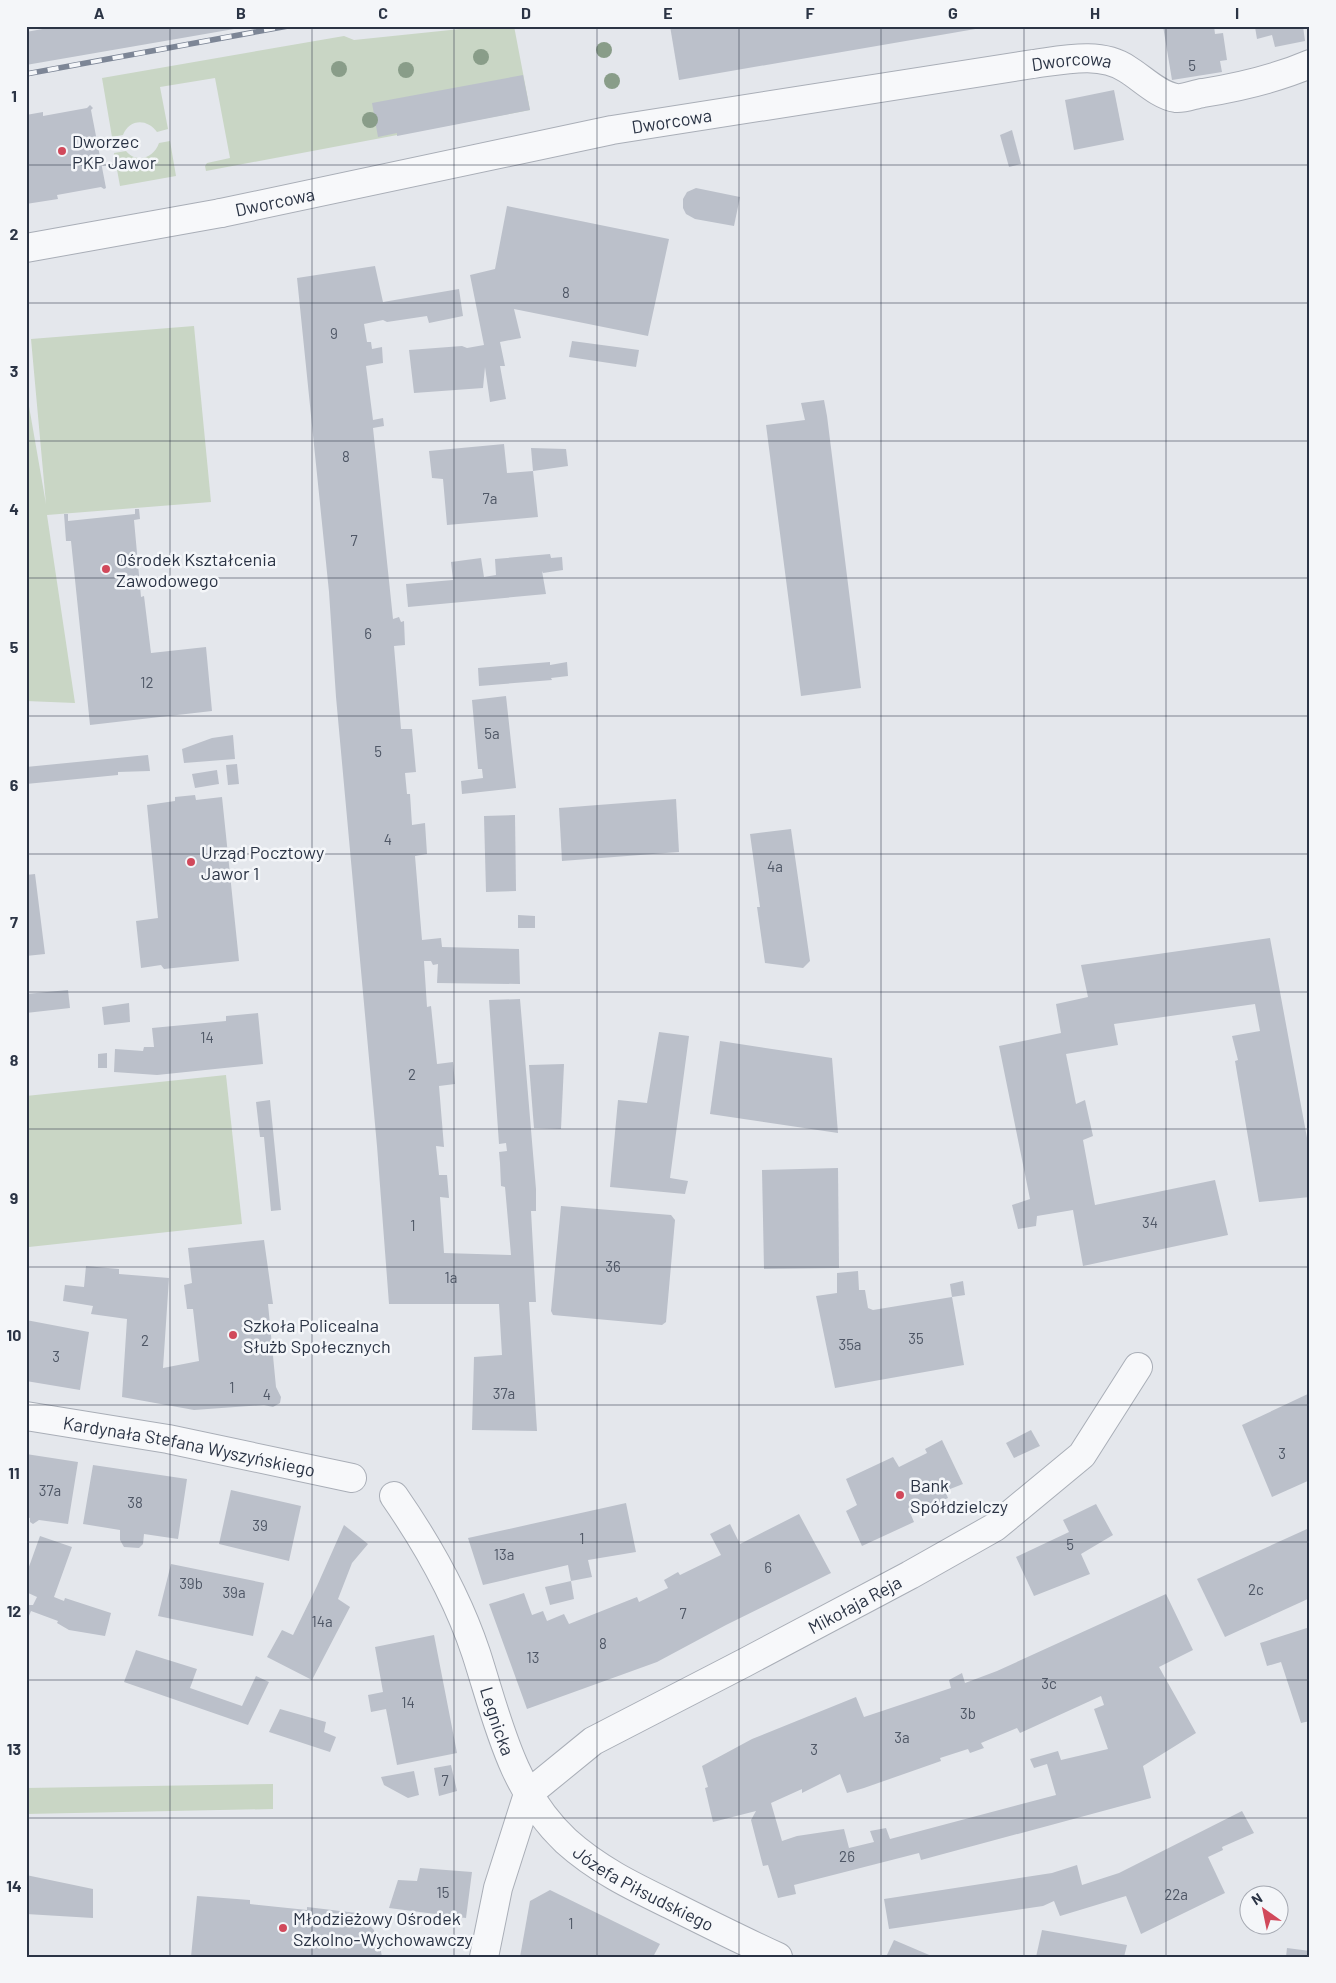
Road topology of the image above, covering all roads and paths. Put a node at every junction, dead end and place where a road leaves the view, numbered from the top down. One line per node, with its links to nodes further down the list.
1 (1310, 64): 2 (street, Dworcowa)
2 (26, 248)
3 (1138, 1367): 7 (street, Mikołaja Reja)
4 (26, 1416): 5 (street, Kardynała Stefana Wyszyńskiego)
5 (352, 1478)
6 (394, 1496): 7 (street, Legnicka)
7 (528, 1794): 8 (street); 9 (street, Józefa Piłsudskiego)
8 (484, 1957)
9 (778, 1957)

